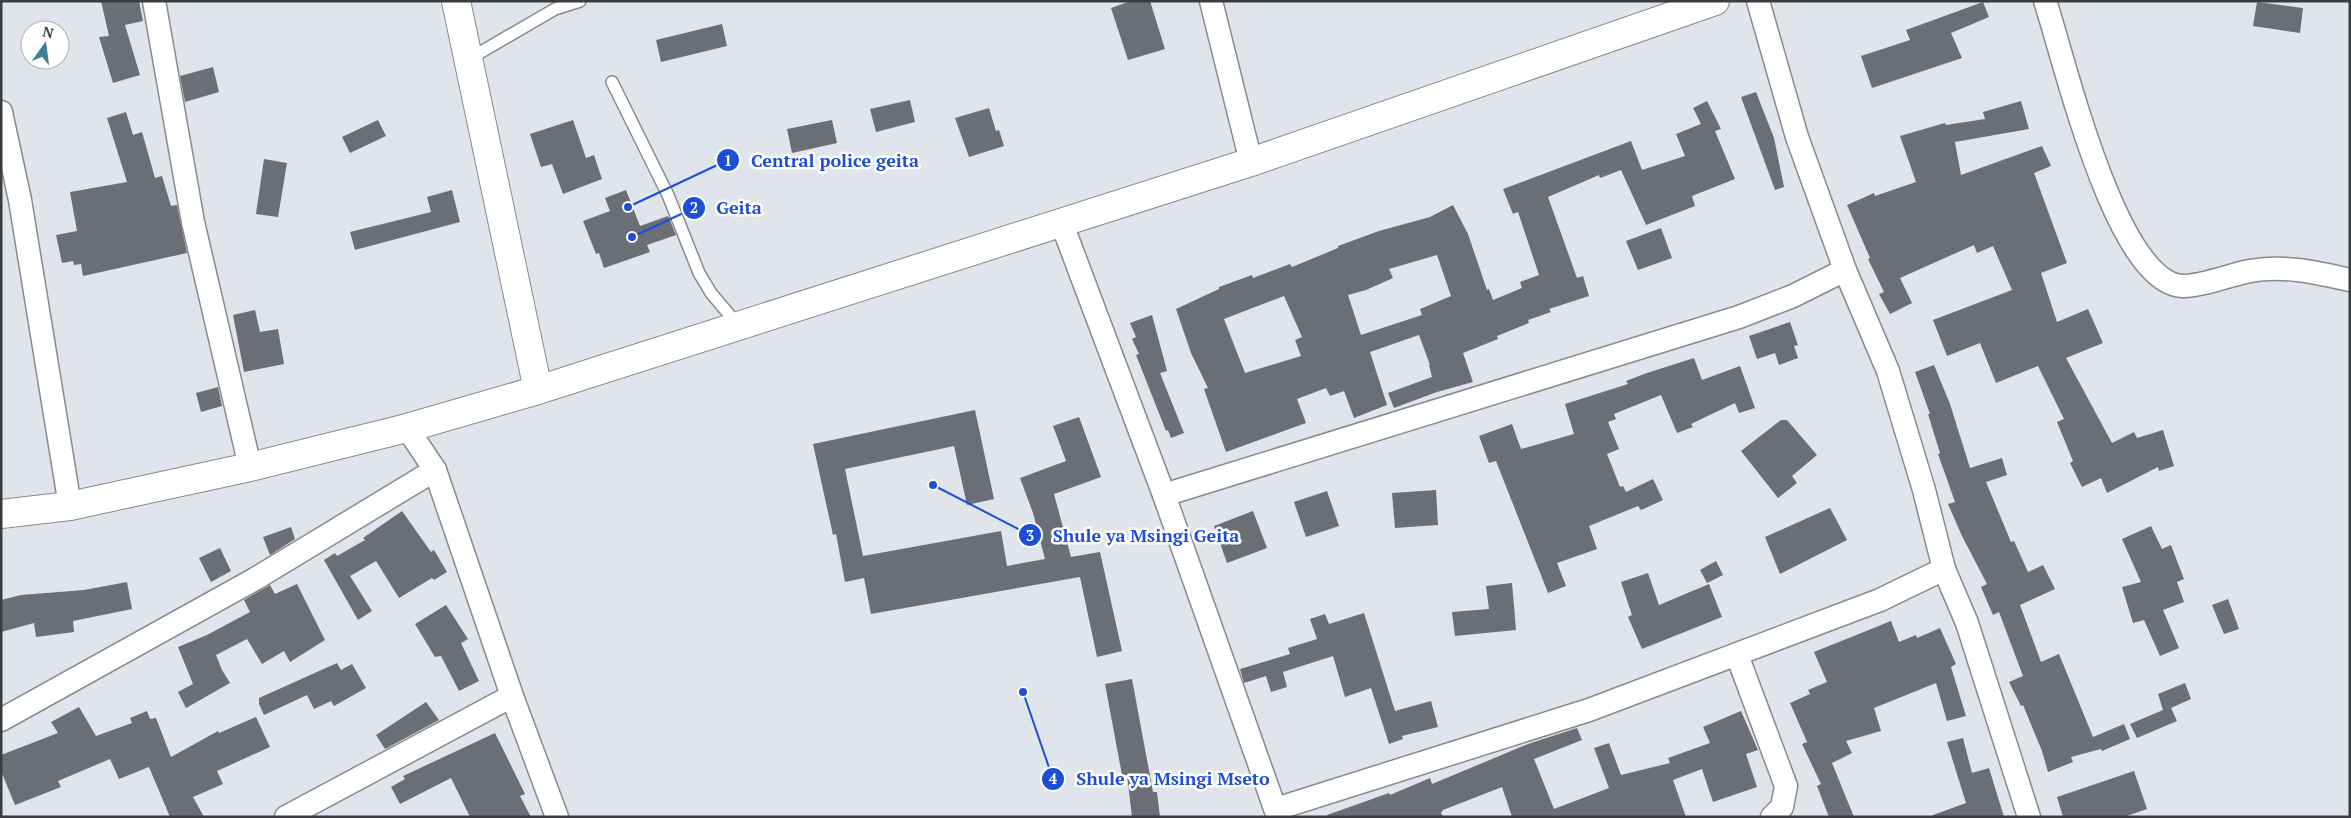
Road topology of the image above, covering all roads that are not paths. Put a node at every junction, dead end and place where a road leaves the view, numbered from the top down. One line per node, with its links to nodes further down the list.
1 (154, 1): 20 (street)
2 (456, 1): 9 (street)
3 (580, 1): 8 (lane)
4 (1211, 1): 12 (street)
5 (1716, 1): 12 (street)
6 (1758, 1): 15 (street)
7 (2045, 1): 16 (street)
8 (549, 6): 9 (lane)
9 (468, 60): 18 (street)
10 (612, 82): 17 (lane)
11 (1, 112): 13 (street)
12 (1251, 162): 14 (street)
13 (11, 201): 23 (street)
14 (1062, 224): 17 (street); 22 (street)
15 (1845, 270): 22 (street); 25 (street)
16 (2350, 280)
17 (739, 327): 18 (street)
18 (538, 390): 19 (street)
19 (407, 428): 20 (street); 21 (street)
20 (250, 467): 23 (street)
21 (435, 470): 27 (street); 28 (street)
22 (1164, 495): 29 (street)
23 (70, 506): 24 (street)
24 (1, 514)
25 (1944, 569): 26 (street); 33 (street)
26 (1737, 655): 29 (street); 32 (street)
27 (512, 696): 30 (street); 31 (street)
28 (1, 720)
29 (1277, 813)
30 (286, 817)
31 (557, 817)
32 (1772, 817)
33 (2029, 817)

